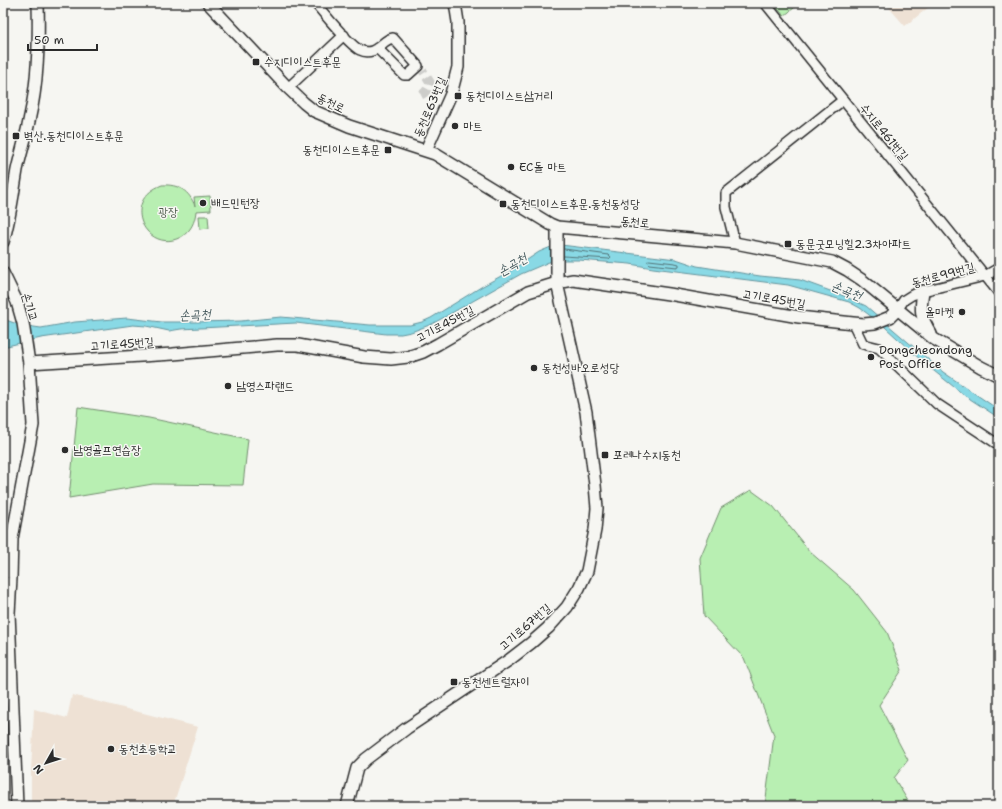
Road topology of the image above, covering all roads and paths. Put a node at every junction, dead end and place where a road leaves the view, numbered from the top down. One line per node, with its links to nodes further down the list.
1 (38, 3): 12 (street)
2 (208, 3): 8 (street, 동천로)
3 (315, 3): 6 (street)
4 (455, 3): 10 (street, 동천로63번길)
5 (764, 3): 9 (street, 수지로461번길)
6 (344, 35): 7 (street); 8 (street)
7 (377, 48)
8 (288, 88): 10 (street, 동천로)
9 (843, 100): 13 (street); 16 (street, 수지로461번길)
10 (426, 150): 11 (street, 동천로)
11 (557, 232): 13 (street, 동천로); 17 (street, 고기로67번길)
12 (3, 242)
13 (735, 243): 20 (street, 동천로)
14 (999, 268): 16 (street, 동천로99번길)
15 (4, 276): 23 (street, 손기교)
16 (985, 276): 18 (street, 동천로99번길); 19 (street, 수지로461번길)
17 (557, 282): 21 (street, 고기로45번길); 23 (street, 고기로45번길); 28 (street, 고기로67번길)
18 (923, 291): 20 (street, 동천로99번길); 22 (street)
19 (999, 293)
20 (897, 310): 21 (street, 고기로45번길); 22 (street, 동천로)
21 (853, 323): 25 (street)
22 (934, 339): 24 (street, 동천로)
23 (29, 363): 26 (street, 손기교)
24 (999, 376)
25 (999, 445)
26 (7, 540): 27 (street, 손기교)
27 (17, 806)
28 (347, 806)

